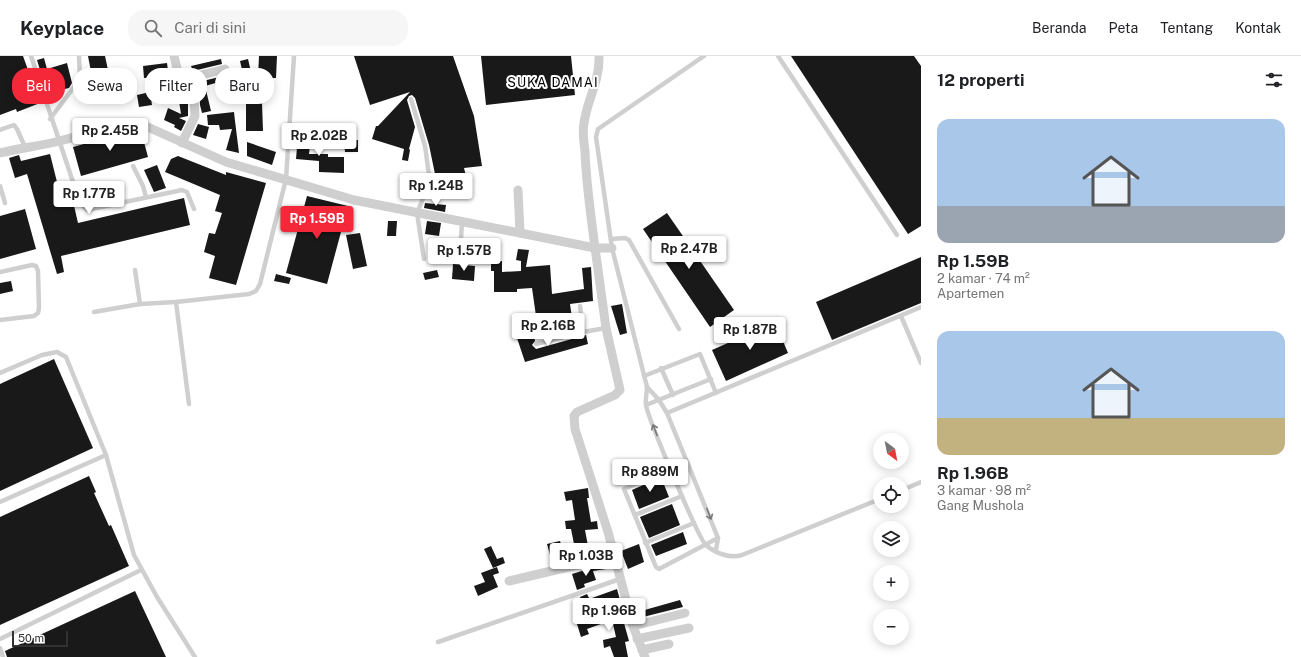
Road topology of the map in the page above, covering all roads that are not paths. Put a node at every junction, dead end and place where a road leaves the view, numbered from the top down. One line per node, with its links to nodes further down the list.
1 (31, 56): 11 (lane)
2 (79, 56): 11 (lane)
3 (174, 56): 8 (street)
4 (294, 56): 18 (lane)
5 (599, 56): 29 (street)
6 (704, 56): 28 (lane)
7 (778, 56): 27 (lane)
8 (177, 68)
9 (411, 99): 24 (lane)
10 (194, 104): 14 (street)
11 (50, 119): 13 (lane)
12 (0, 130): 15 (lane)
13 (58, 141): 14 (street); 15 (street); 21 (lane)
14 (182, 143): 18 (street)
15 (25, 147): 16 (street)
16 (0, 153)
17 (133, 166): 21 (lane)
18 (286, 179): 24 (street); 34 (lane)
19 (0, 186): 22 (lane)
20 (518, 190): 26 (street)
21 (146, 197): 23 (lane)
22 (5, 203)
23 (194, 209)
24 (418, 213): 25 (street); 31 (lane)
25 (462, 222): 26 (street); 30 (lane)
26 (520, 233): 29 (street)
27 (897, 234)
28 (612, 244): 29 (street); 42 (lane); 48 (lane)
29 (595, 248): 41 (street)
30 (460, 256)
31 (424, 259)
32 (135, 270): 35 (lane)
33 (0, 272): 40 (lane)
34 (176, 302): 35 (lane); 54 (lane)
35 (140, 304): 38 (lane)
36 (580, 306): 43 (lane)
37 (921, 307): 39 (lane)
38 (94, 312)
39 (901, 316): 45 (lane); 51 (lane)
40 (0, 320)
41 (606, 328): 43 (lane); 70 (street)
42 (679, 329)
43 (584, 332): 44 (lane)
44 (536, 344)
45 (921, 363)
46 (661, 368): 48 (lane); 49 (lane); 52 (lane)
47 (0, 373): 57 (lane)
48 (644, 376): 50 (lane)
49 (711, 379): 51 (lane); 52 (lane)
50 (647, 387): 53 (lane); 55 (lane)
51 (716, 393): 56 (lane)
52 (673, 395): 53 (lane)
53 (659, 400): 55 (lane); 56 (lane)
54 (189, 404)
55 (646, 405): 58 (lane, one-way to 55)
56 (667, 413): 66 (lane, one-way to 66)
57 (106, 455): 62 (lane); 71 (lane)
58 (670, 469): 61 (lane); 64 (lane)
59 (921, 482): 60 (lane)
60 (909, 487)
61 (682, 496): 64 (lane); 65 (lane)
62 (0, 502)
63 (873, 502): 69 (lane)
64 (635, 515): 67 (lane)
65 (694, 523): 67 (lane); 68 (lane)
66 (718, 538): 68 (lane); 69 (lane)
67 (645, 543): 68 (lane)
68 (705, 545): 69 (lane)
69 (716, 550)
70 (615, 556): 72 (street); 73 (street)
71 (141, 570): 77 (lane); 84 (lane)
72 (620, 579): 75 (street); 79 (lane)
73 (509, 581)
74 (685, 613): 75 (street)
75 (633, 626): 78 (street)
76 (689, 628): 78 (street)
77 (0, 638)
78 (637, 639): 82 (street)
79 (438, 642)
80 (669, 644): 82 (street)
81 (0, 648): 83 (lane)
82 (644, 654)
83 (3, 657)
84 (195, 657)

